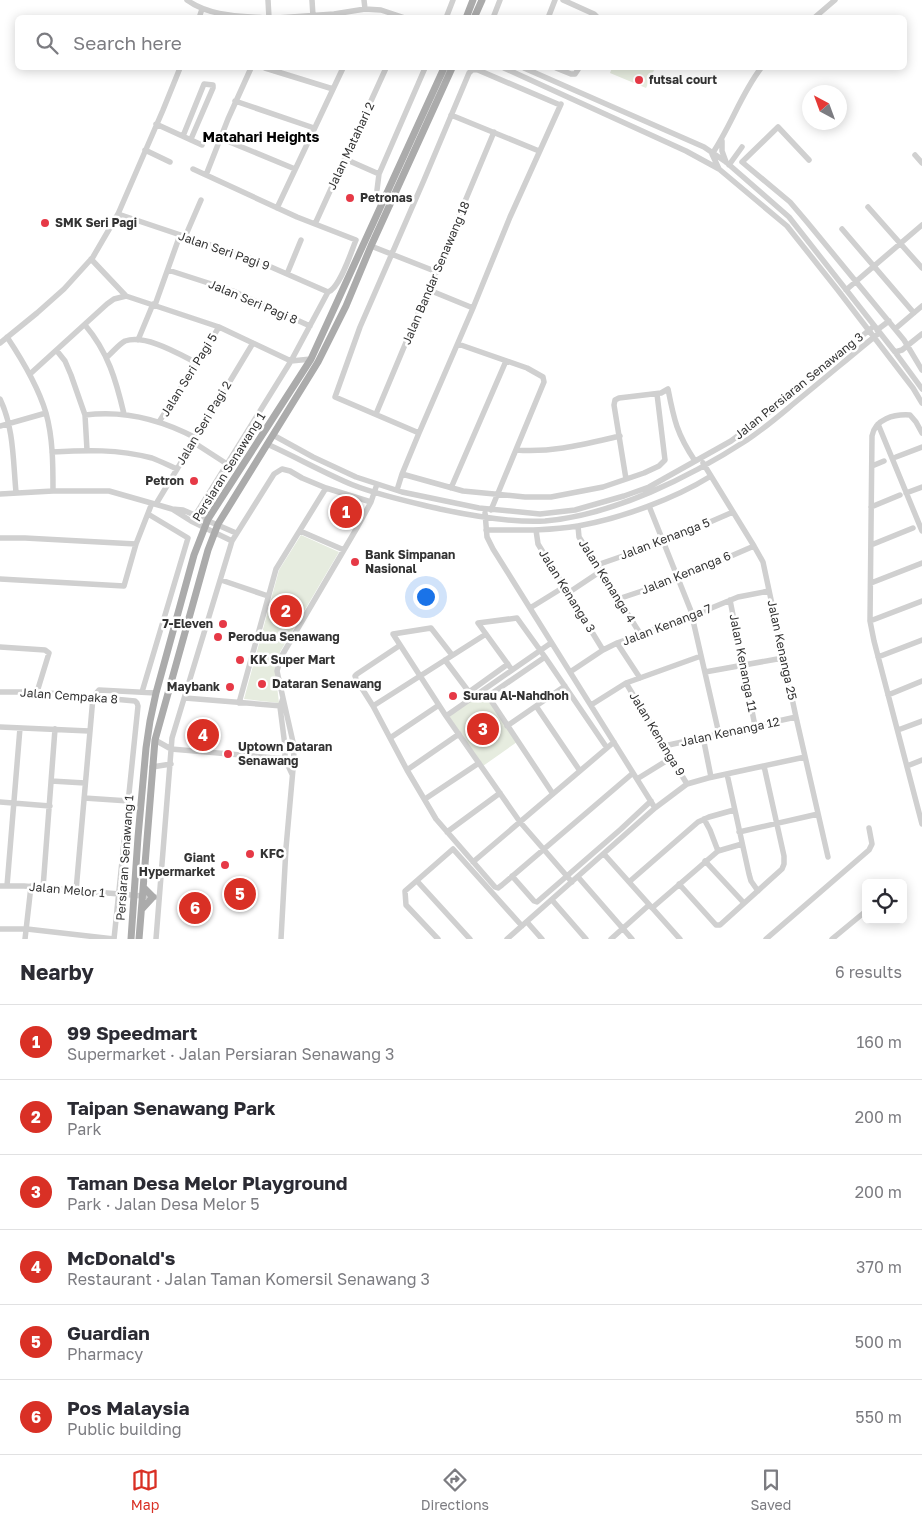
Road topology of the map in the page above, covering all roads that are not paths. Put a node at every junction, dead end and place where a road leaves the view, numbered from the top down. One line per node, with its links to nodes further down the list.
1 (188, 0): 12 (street)
2 (268, 0): 16 (street)
3 (312, 0): 17 (street)
4 (364, 0): 13 (street)
5 (453, 0): 21 (street)
6 (474, 0): 22 (main road)
7 (482, 0): 23 (main road)
8 (500, 0): 24 (street)
9 (555, 0): 25 (street)
10 (563, 0): 26 (street)
11 (835, 0): 27 (street)
12 (202, 9): 14 (street); 15 (street)
13 (366, 10): 18 (street); 19 (street); 20 (street)
14 (200, 15)
15 (238, 15)
16 (269, 15)
17 (313, 15)
18 (322, 15)
19 (365, 15)
20 (396, 15)
21 (447, 15)
22 (467, 15)
23 (475, 15)
24 (494, 15)
25 (549, 15)
26 (595, 15)
27 (818, 15)
28 (179, 70): 50 (street)
29 (250, 70): 47 (street)
30 (272, 70): 45 (street)
31 (342, 70): 45 (street)
32 (385, 70): 64 (street, Jalan Matahari 2)
33 (425, 70): 72 (street)
34 (449, 70): 85 (main road, Persiaran Senawang 1)
35 (449, 70): 120 (main road, Persiaran Senawang 1)
36 (472, 70): 49 (street)
37 (478, 70): 48 (street)
38 (508, 70): 44 (street)
39 (524, 70): 44 (street)
40 (530, 70): 58 (street)
41 (561, 70): 42 (street)
42 (578, 70)
43 (760, 70): 56 (street)
44 (522, 76): 46 (street)
45 (334, 89): 51 (street)
46 (564, 96): 48 (street); 71 (street)
47 (236, 101): 51 (street); 54 (street)
48 (560, 105): 61 (street)
49 (451, 115): 52 (street); 86 (street)
50 (156, 124): 53 (street); 60 (street)
51 (314, 128): 69 (street)
52 (494, 132): 61 (street); 91 (street, Jalan Bandar Senawang 18)
53 (183, 136): 55 (street); 55 (street)
54 (220, 138): 69 (street); 73 (street)
55 (191, 139): 57 (street)
56 (722, 139): 58 (street); 62 (street); 68 (street)
57 (202, 144)
58 (704, 147): 62 (street)
59 (742, 147): 68 (street)
60 (145, 150): 66 (street); 78 (street)
61 (539, 151): 100 (street)
62 (712, 154): 68 (street); 71 (street)
63 (915, 155): 67 (street)
64 (345, 160): 72 (street); 79 (street, Jalan Matahari 2)
65 (809, 160): 93 (street)
66 (170, 162)
67 (922, 163)
68 (728, 164): 95 (street)
69 (295, 168): 77 (street)
70 (193, 169): 73 (street)
71 (719, 169): 108 (street)
72 (380, 174): 74 (street)
73 (206, 175): 77 (street)
74 (377, 190)
75 (200, 200): 82 (street)
76 (868, 207): 84 (street)
77 (277, 208): 79 (street)
78 (118, 214): 82 (street, Jalan Seri Pagi 9); 87 (street)
79 (315, 224): 96 (street)
80 (922, 225): 84 (street)
81 (842, 229): 88 (street)
82 (182, 236): 90 (street); 92 (street, Jalan Seri Pagi 9)
83 (301, 240): 92 (street)
84 (900, 244): 88 (street); 89 (street)
85 (371, 246): 86 (street); 140 (main road, Persiaran Senawang 1)
86 (392, 254): 91 (street); 132 (street)
87 (91, 259): 97 (street); 110 (street)
88 (875, 266): 93 (street); 101 (street)
89 (922, 268)
90 (168, 270): 98 (street); 104 (street, Jalan Seri Pagi 8)
91 (437, 272): 94 (street, Jalan Bandar Senawang 18)
92 (287, 274): 96 (street, Jalan Seri Pagi 9)
93 (857, 281): 95 (street); 102 (street)
94 (429, 290): 100 (street); 132 (street, Jalan Bandar Senawang 18)
95 (846, 290): 107 (street)
96 (328, 292): 104 (street)
97 (126, 296): 98 (street); 103 (street)
98 (154, 304): 105 (street); 112 (street)
99 (922, 306): 101 (street)
100 (474, 308): 115 (street)
101 (914, 313): 106 (street)
102 (889, 321): 106 (street); 107 (street)
103 (85, 325): 117 (street); 119 (street)
104 (310, 326): 121 (street)
105 (219, 328): 114 (street); 123 (street, Jalan Seri Pagi 5)
106 (895, 329): 116 (street)
107 (877, 330): 108 (street, Jalan Persiaran Senawang 3); 111 (street, Jalan Persiaran Senawang 3); 118 (street)
108 (868, 331): 111 (street); 149 (street, Jalan Persiaran Senawang 3)
109 (922, 334): 116 (street)
110 (7, 338): 113 (street); 125 (street)
111 (873, 338): 129 (street); 152 (street, Jalan Persiaran Senawang 3)
112 (138, 340): 119 (street); 123 (street)
113 (0, 343)
114 (253, 343): 121 (street); 142 (street, Jalan Seri Pagi 2)
115 (458, 344): 122 (street); 138 (street)
116 (908, 346): 118 (street); 124 (street)
117 (57, 351): 125 (street); 133 (street)
118 (895, 352): 126 (street)
119 (107, 357): 131 (street)
120 (311, 358): 121 (street); 179 (main road, Persiaran Senawang 1)
121 (291, 360): 151 (street)
122 (506, 361): 146 (street); 161 (street)
123 (197, 363): 134 (street, Jalan Seri Pagi 5)
124 (922, 370)
125 (30, 374): 130 (street)
126 (922, 389)
127 (657, 394): 141 (street); 149 (street, Jalan Kenanga 25); 157 (street)
128 (0, 399): 135 (street)
129 (922, 402)
130 (46, 413): 135 (street); 147 (street)
131 (124, 414): 133 (street); 134 (street)
132 (376, 414): 138 (street)
133 (85, 415): 145 (street)
134 (159, 422): 142 (street)
135 (9, 424): 137 (street); 164 (street)
136 (878, 424): 139 (street); 153 (street); 168 (street)
137 (0, 426)
138 (419, 433): 155 (street)
139 (922, 433)
140 (273, 436): 143 (main road, Persiaran Senawang 1); 158 (street, Jalan Persiaran Senawang 3)
141 (620, 436): 146 (street); 157 (street)
142 (194, 440): 151 (street); 154 (street, Jalan Seri Pagi 2)
143 (267, 444): 165 (street, Jalan Persiaran Senawang 3); 180 (main road, Persiaran Senawang 1)
144 (922, 447): 148 (street)
145 (88, 450): 147 (street); 154 (street)
146 (516, 450): 167 (street)
147 (52, 452): 163 (street)
148 (896, 457)
149 (697, 460): 152 (street, Jalan Kenanga 25); 174 (street, Jalan Persiaran Senawang 3)
150 (884, 461): 153 (street)
151 (227, 464): 177 (street)
152 (704, 465): 156 (street, Jalan Kenanga 25); 178 (street, Jalan Persiaran Senawang 3)
153 (872, 466): 172 (street)
154 (177, 469): 170 (street, Jalan Seri Pagi 2)
155 (402, 474): 161 (street); 162 (street)
156 (711, 477): 171 (street); 175 (street, Jalan Kenanga 25)
157 (626, 479): 167 (street)
158 (377, 484): 162 (street, Jalan Persiaran Senawang 3); 165 (street)
159 (922, 487): 168 (street)
160 (326, 488): 169 (street); 186 (street); 188 (street)
161 (451, 488): 167 (street)
162 (397, 490): 174 (street, Jalan Persiaran Senawang 3)
163 (54, 491): 164 (street); 170 (street)
164 (16, 492): 166 (street)
165 (375, 492): 169 (street); 178 (street, Jalan Persiaran Senawang 3)
166 (0, 494)
167 (496, 494): 174 (street)
168 (903, 494): 172 (street); 182 (street)
169 (371, 502): 195 (street)
170 (154, 503): 173 (street); 176 (street, Jalan Seri Pagi 2)
171 (649, 506): 181 (street); 191 (street)
172 (871, 507): 193 (street)
173 (172, 509): 177 (street); 183 (street)
174 (488, 509): 178 (street)
175 (733, 512): 191 (street, Jalan Kenanga 5); 194 (street, Jalan Kenanga 25)
176 (148, 514): 192 (street, Jalan Seri Pagi 2); 240 (street)
177 (196, 514): 179 (street)
178 (485, 517): 184 (street)
179 (208, 519): 180 (street); 183 (main road, Persiaran Senawang 1)
180 (218, 524): 187 (main road, Persiaran Senawang 1); 188 (street)
181 (578, 526): 185 (street); 197 (street, Jalan Kenanga 4)
182 (919, 527): 193 (street)
183 (204, 528): 187 (street); 241 (main road, Persiaran Senawang 1)
184 (486, 530): 185 (street); 210 (street)
185 (536, 530): 203 (street, Jalan Kenanga 3)
186 (300, 531): 195 (street); 206 (street)
187 (214, 532): 190 (street); 265 (main road, Persiaran Senawang 1)
188 (236, 533): 190 (street)
189 (0, 538): 192 (street)
190 (232, 541): 201 (street)
191 (663, 542): 197 (street, Jalan Kenanga 5); 200 (street)
192 (136, 544): 199 (street, Jalan Seri Pagi 2)
193 (871, 545): 202 (street)
194 (754, 546): 200 (street, Jalan Kenanga 6); 204 (street, Jalan Kenanga 25)
195 (344, 550): 248 (street)
196 (922, 562): 202 (street)
197 (596, 565): 198 (street, Jalan Kenanga 4)
198 (601, 571): 205 (street); 207 (street, Jalan Kenanga 4)
199 (0, 579)
200 (678, 579): 207 (street, Jalan Kenanga 6); 211 (street)
201 (221, 580): 206 (street); 244 (street)
202 (871, 583): 212 (street)
203 (564, 587): 205 (street, Jalan Kenanga 3); 210 (street)
204 (769, 590): 208 (street, Jalan Kenanga 7); 226 (street, Jalan Kenanga 25)
205 (568, 593): 221 (street, Jalan Kenanga 3)
206 (268, 596): 245 (street)
207 (618, 599): 214 (street, Jalan Kenanga 4)
208 (730, 600): 211 (street, Jalan Kenanga 7); 229 (street, Jalan Kenanga 11)
209 (922, 601): 212 (street)
210 (530, 608): 216 (street)
211 (692, 616): 214 (street, Jalan Kenanga 7); 223 (street)
212 (870, 622): 225 (street)
213 (486, 634): 220 (street); 222 (street); 228 (street)
214 (640, 635): 217 (street, Jalan Kenanga 7)
215 (922, 640): 225 (street)
216 (551, 643): 220 (street); 231 (street)
217 (617, 643): 221 (street, Jalan Kenanga 7); 234 (street)
218 (400, 646): 222 (street); 233 (street); 249 (street)
219 (0, 647): 239 (street)
220 (540, 650): 224 (street); 230 (street)
221 (603, 650): 231 (street, Jalan Kenanga 7)
222 (452, 656): 227 (street)
223 (701, 656): 232 (street); 234 (street)
224 (545, 657): 237 (street); 254 (street)
225 (878, 657): 242 (street)
226 (783, 658): 229 (street); 252 (street, Jalan Kenanga 25)
227 (445, 660): 228 (street); 233 (street)
228 (508, 664): 230 (street)
229 (743, 665): 232 (street); 255 (street, Jalan Kenanga 11)
230 (512, 670): 251 (street)
231 (570, 672): 247 (street)
232 (704, 672): 262 (street)
233 (421, 675): 246 (street); 249 (street)
234 (640, 678): 236 (street)
235 (922, 681): 242 (street)
236 (626, 683): 247 (street); 267 (street, Jalan Kenanga 9)
237 (565, 686): 250 (street); 268 (street)
238 (0, 692): 239 (street, Jalan Cempaka 8)
239 (36, 692): 243 (street, Jalan Cempaka 8)
240 (142, 692): 241 (street); 243 (street)
241 (156, 693): 332 (main road, Persiaran Senawang 1)
242 (888, 695): 259 (street)
243 (93, 697): 260 (street); 295 (street, Jalan Cempaka 8)
244 (185, 698): 245 (street); 269 (street)
245 (239, 703): 248 (street)
246 (439, 705): 251 (street); 264 (street)
247 (591, 705): 266 (street)
248 (283, 706): 271 (street); 272 (street)
249 (372, 706): 264 (street)
250 (536, 706): 254 (street); 281 (street)
251 (446, 716): 261 (street)
252 (796, 717): 255 (street, Jalan Kenanga 12); 270 (street, Jalan Kenanga 25)
253 (922, 721): 259 (street)
254 (506, 726): 291 (street)
255 (755, 726): 262 (street, Jalan Kenanga 12)
256 (0, 727): 257 (street)
257 (20, 728): 258 (street); 298 (street)
258 (56, 729): 260 (street); 287 (street)
259 (898, 730): 278 (street)
260 (89, 731): 288 (street)
261 (459, 734): 275 (street); 280 (street)
262 (719, 734): 263 (street, Jalan Kenanga 12)
263 (703, 737): 267 (street, Jalan Kenanga 12); 285 (street)
264 (390, 738): 280 (street)
265 (155, 740): 269 (street); 279 (main road, Persiaran Senawang 1)
266 (614, 742): 268 (street); 282 (street)
267 (664, 746): 273 (street, Jalan Kenanga 9)
268 (606, 748): 281 (street)
269 (171, 750): 271 (street); 276 (street)
270 (805, 757): 277 (street); 302 (street, Jalan Kenanga 25)
271 (285, 758): 272 (street); 283 (street)
272 (294, 758): 283 (street)
273 (671, 758): 286 (street); 289 (street, Jalan Kenanga 9)
274 (922, 760): 278 (street)
275 (479, 763): 290 (street); 293 (street)
276 (170, 764): 279 (street); 334 (street)
277 (764, 766): 284 (street); 305 (street)
278 (907, 766): 294 (street)
279 (152, 767): 328 (main road, Persiaran Senawang 1)
280 (407, 770): 293 (street)
281 (580, 771): 291 (street)
282 (633, 772): 286 (street); 311 (street)
283 (292, 774): 350 (street)
284 (726, 774): 285 (street); 301 (street)
285 (711, 777): 289 (street)
286 (636, 779): 296 (street)
287 (52, 781): 288 (street); 299 (street)
288 (85, 783): 292 (street)
289 (688, 784): 300 (street)
290 (500, 794): 304 (street); 308 (street)
291 (552, 794): 304 (street)
292 (84, 798): 295 (street); 330 (street)
293 (425, 799): 308 (street)
294 (919, 800): 306 (street)
295 (129, 801): 331 (street)
296 (651, 801): 300 (street); 318 (street)
297 (0, 802): 298 (street)
298 (14, 803): 299 (street); 325 (street)
299 (50, 806): 327 (street)
300 (655, 808): 313 (street)
301 (734, 810): 303 (street); 309 (street)
302 (818, 814): 305 (street); 314 (street, Jalan Kenanga 25)
303 (704, 819): 312 (street); 322 (street)
304 (520, 822): 311 (street); 316 (street)
305 (778, 824): 309 (street); 329 (street)
306 (922, 824)
307 (869, 828): 359 (street)
308 (447, 832): 316 (street)
309 (739, 832): 310 (street)
310 (742, 844): 312 (street); 329 (street)
311 (543, 850): 317 (street); 318 (street)
312 (718, 851): 315 (street)
313 (604, 854): 319 (street); 322 (street)
314 (828, 857)
315 (705, 861): 323 (street); 336 (street)
316 (473, 862): 317 (street)
317 (512, 876): 318 (street)
318 (566, 876): 321 (street)
319 (578, 877): 321 (street); 343 (street)
320 (417, 881): 340 (street); 351 (street); 352 (street)
321 (572, 882): 335 (street)
322 (629, 882): 337 (street)
323 (678, 884): 336 (street); 337 (street)
324 (0, 886): 325 (street, Jalan Melor 1)
325 (7, 886): 326 (street, Jalan Melor 1)
326 (31, 886): 327 (street, Jalan Melor 1); 342 (street)
327 (43, 888): 330 (street, Jalan Melor 1)
328 (144, 888): 333 (main road, Persiaran Senawang 1); 334 (main road)
329 (758, 890): 336 (street)
330 (76, 891): 331 (street, Jalan Melor 1)
331 (119, 895): 332 (street, Jalan Melor 1); 346 (street)
332 (134, 896): 333 (street, Jalan Melor 1); 347 (main road, Persiaran Senawang 1)
333 (144, 896): 334 (street, Jalan Melor 1); 338 (main road, Persiaran Senawang 1)
334 (157, 897): 338 (main road); 349 (street)
335 (552, 900): 340 (street); 355 (street)
336 (744, 903)
337 (650, 906): 343 (street); 358 (street)
338 (142, 909): 348 (main road, Persiaran Senawang 1)
339 (862, 914): 360 (street)
340 (524, 924): 353 (street); 354 (street)
341 (0, 929): 342 (street)
342 (27, 929): 344 (street); 345 (street)
343 (622, 929): 356 (street); 357 (street)
344 (72, 937): 346 (street)
345 (25, 939)
346 (114, 939)
347 (131, 939)
348 (139, 939)
349 (156, 939)
350 (281, 939)
351 (438, 939)
352 (470, 939)
353 (507, 939)
354 (542, 939)
355 (586, 939)
356 (611, 939)
357 (632, 939)
358 (680, 939)
359 (766, 939)
360 (832, 939)

